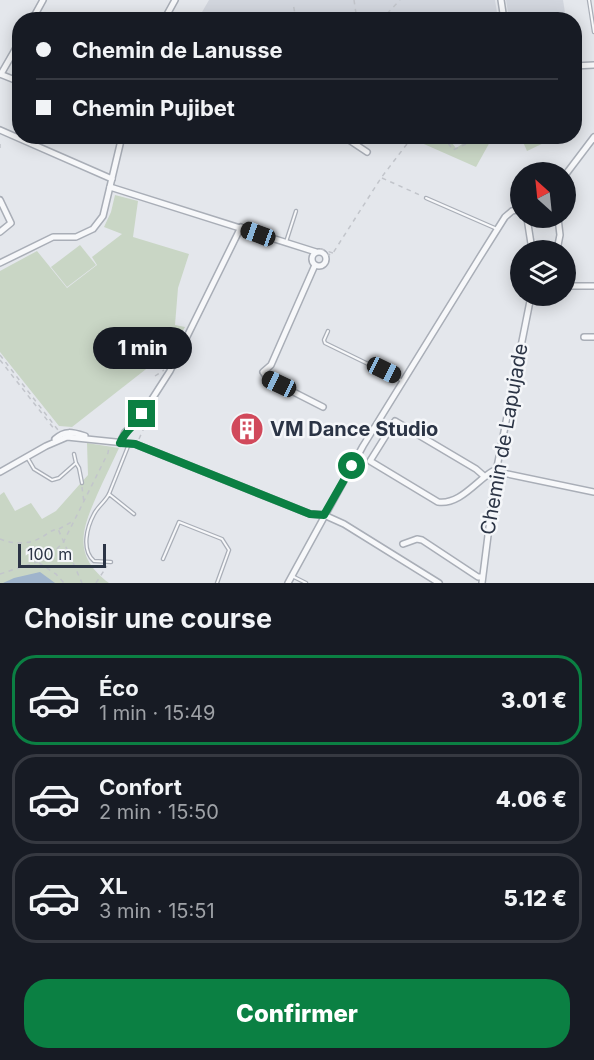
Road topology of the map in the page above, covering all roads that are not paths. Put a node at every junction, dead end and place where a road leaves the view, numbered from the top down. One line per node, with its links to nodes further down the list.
1 (589, 0): 2 (lane)
2 (594, 32)
3 (12, 55): 4 (street)
4 (1, 74)
5 (594, 136): 10 (street)
6 (32, 144): 11 (street)
7 (120, 144): 11 (street)
8 (355, 144): 9 (street)
9 (367, 152)
10 (575, 162)
11 (112, 179): 12 (street)
12 (110, 187): 17 (street); 23 (street)
13 (426, 198): 18 (lane)
14 (0, 200): 19 (street)
15 (296, 211): 20 (lane)
16 (510, 213): 18 (street)
17 (241, 227): 20 (street); 33 (street)
18 (497, 229): 31 (street)
19 (0, 232)
20 (285, 242): 21 (street)
21 (316, 252): 24 (street); 24 (street)
22 (0, 255): 23 (street)
23 (2, 262)
24 (315, 265): 32 (street)
25 (576, 286): 26 (street)
26 (594, 286)
27 (529, 306): 39 (street, Chemin de Lapujade)
28 (328, 331): 31 (lane)
29 (584, 337): 30 (street)
30 (594, 337)
31 (404, 381): 45 (street)
32 (323, 407)
33 (120, 443): 34 (street); 36 (street)
34 (129, 444): 43 (lane); 45 (street)
35 (74, 454): 37 (lane)
36 (27, 457): 37 (lane); 38 (street)
37 (76, 463): 41 (lane)
38 (0, 472)
39 (496, 472): 40 (street); 42 (street); 50 (street, Chemin de Lapujade)
40 (484, 476): 40 (street)
41 (82, 483)
42 (594, 492)
43 (109, 494): 44 (lane); 48 (lane)
44 (134, 514)
45 (324, 515): 49 (street); 54 (street)
46 (403, 544): 50 (street)
47 (163, 559): 51 (lane)
48 (111, 562)
49 (292, 575): 52 (street); 53 (lane)
50 (482, 580)
51 (217, 583)
52 (288, 583)
53 (306, 583)
54 (439, 583)

